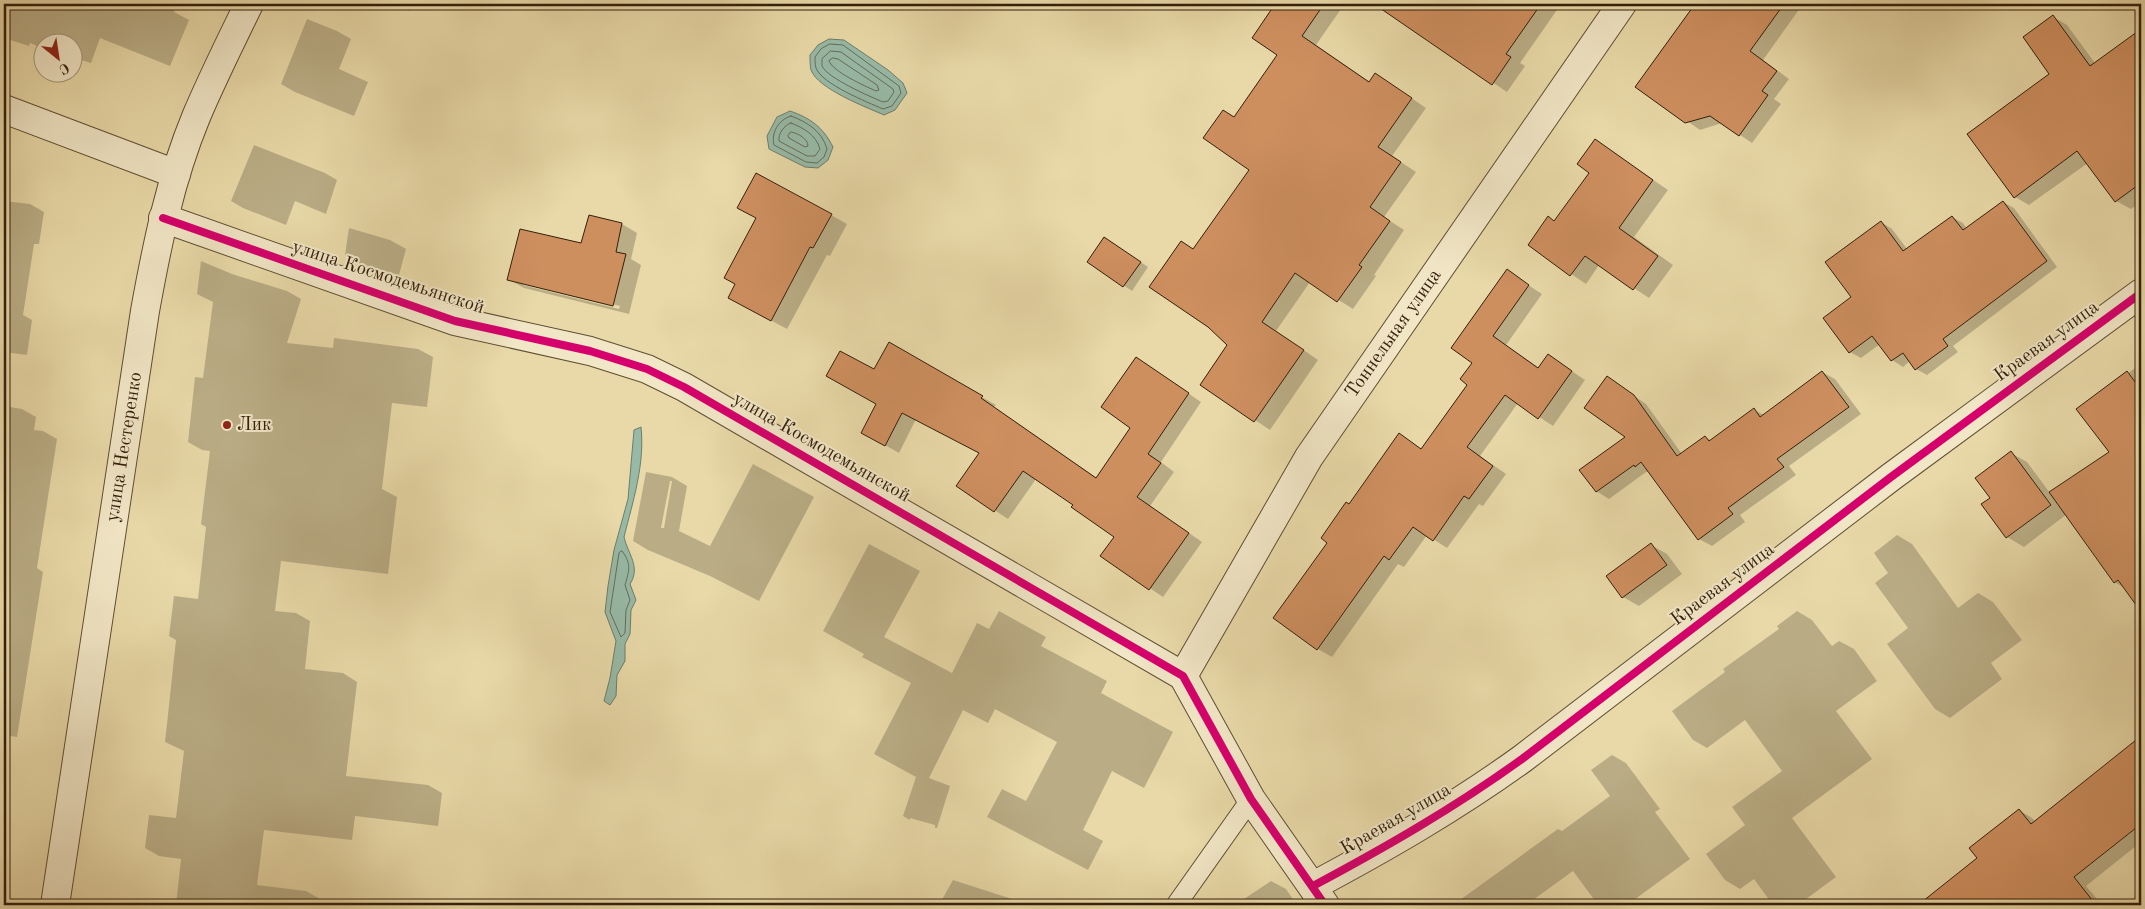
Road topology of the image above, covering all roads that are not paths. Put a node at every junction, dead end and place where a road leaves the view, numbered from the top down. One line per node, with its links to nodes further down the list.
1 (249, 4): 4 (street, улица Нестеренко)
2 (1622, 4): 7 (street, Тоннельная улица)
3 (4, 108): 4 (street)
4 (176, 174): 5 (street, улица Нестеренко)
5 (163, 218): 7 (street, улица Космодемьянской); 10 (street, улица Нестеренко)
6 (2141, 293): 9 (street, Краевая улица)
7 (1183, 676): 8 (street)
8 (1251, 799): 9 (street); 11 (lane)
9 (1319, 896)
10 (55, 905)
11 (1176, 905)

